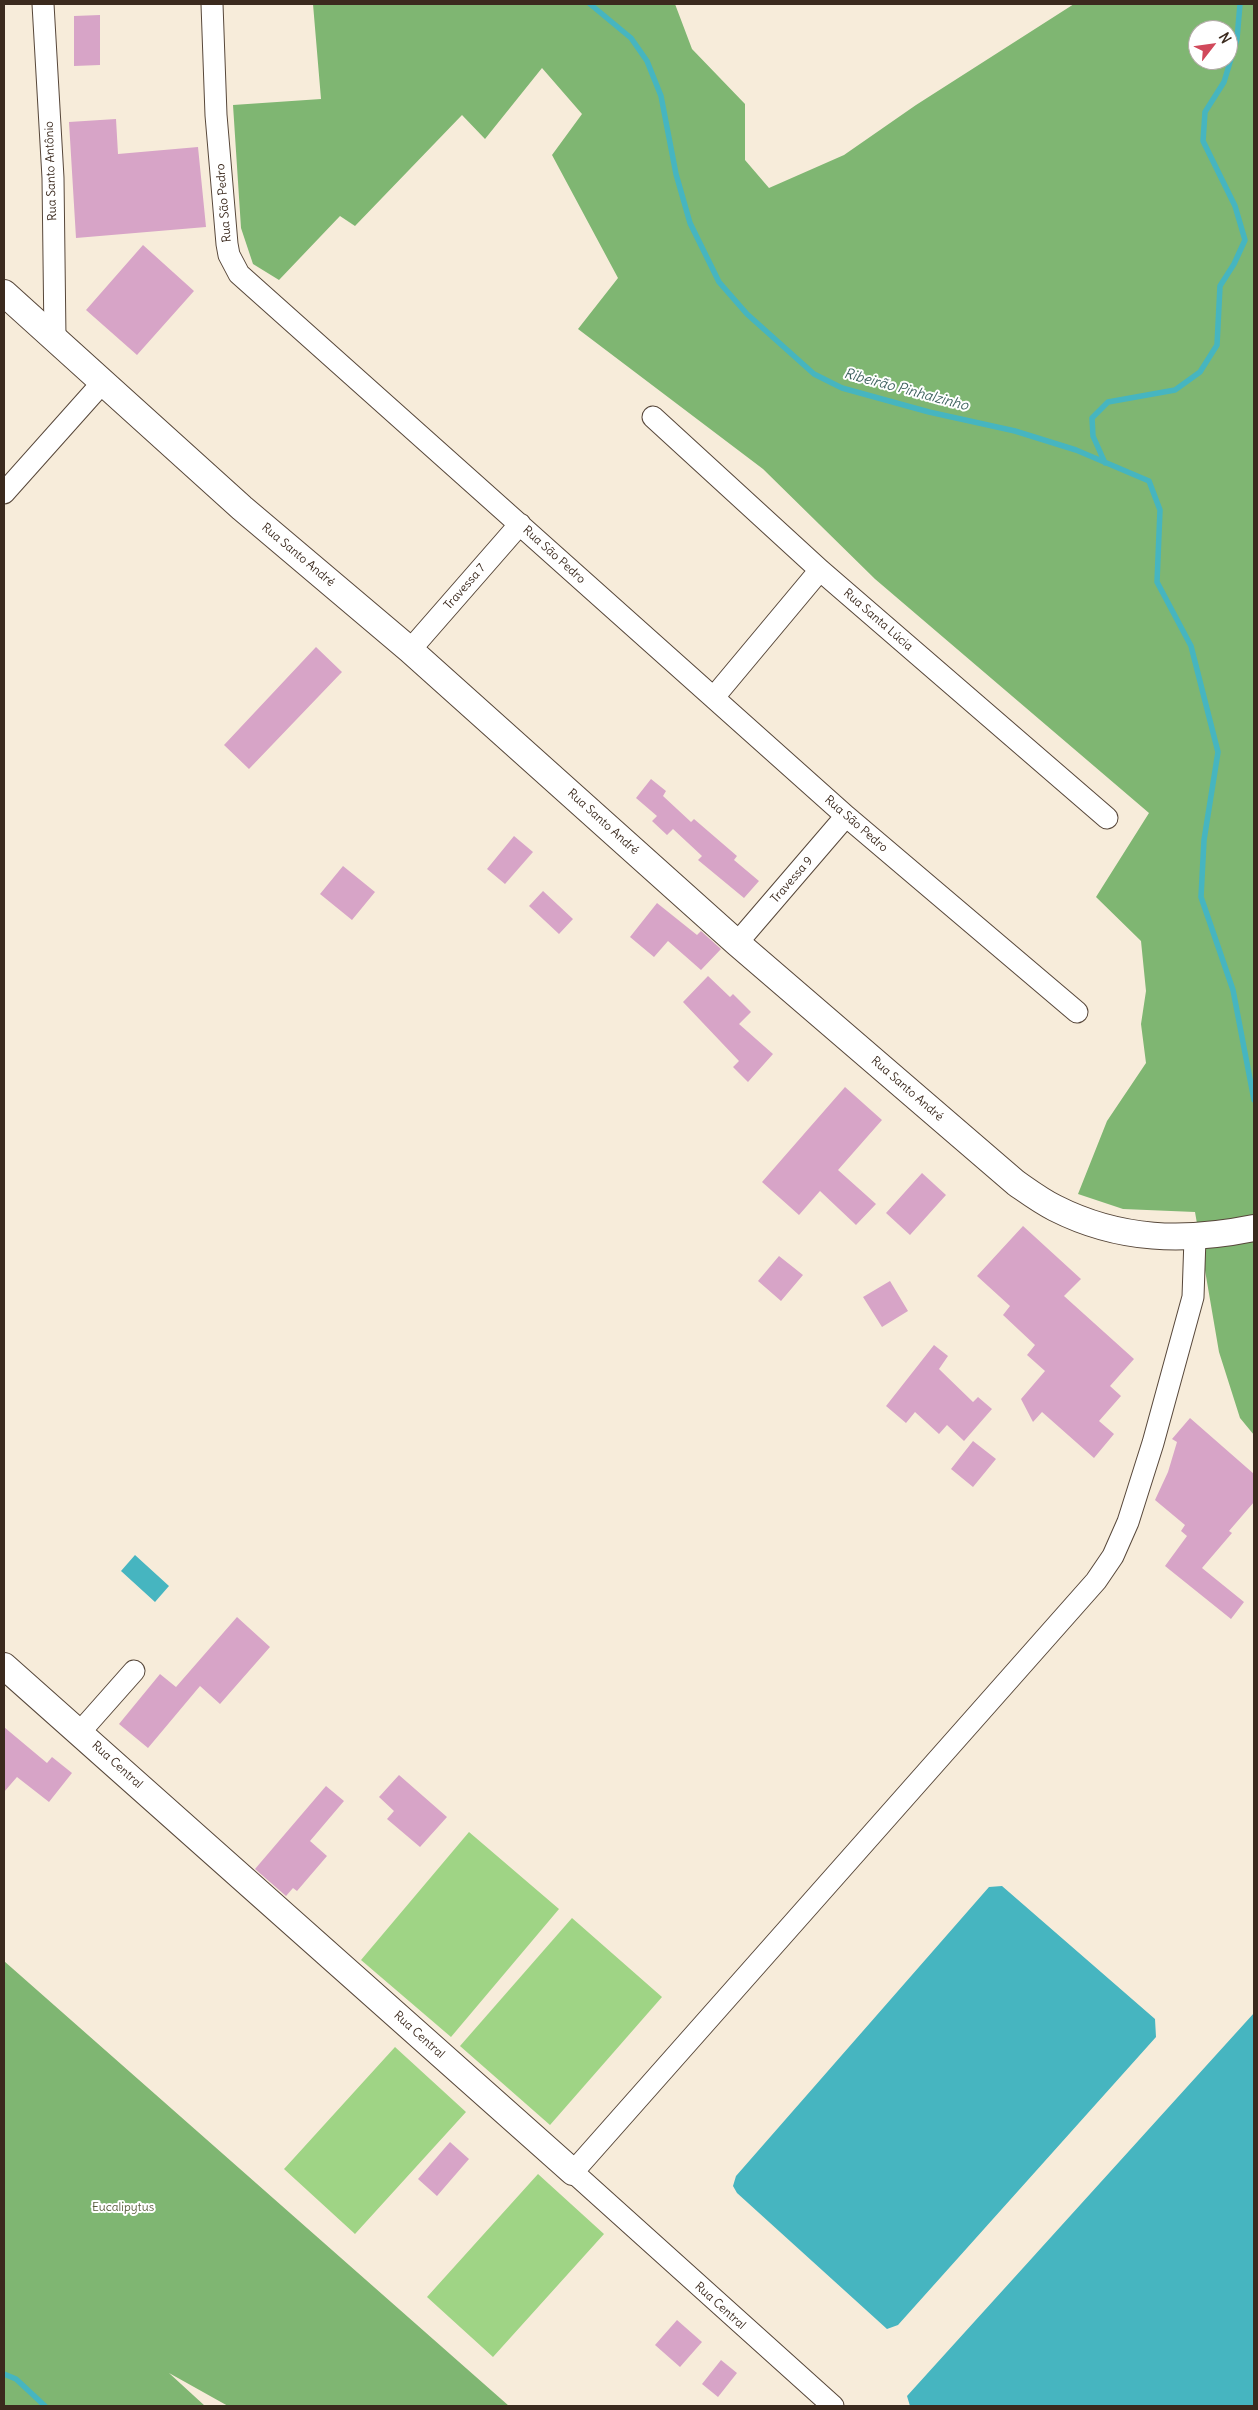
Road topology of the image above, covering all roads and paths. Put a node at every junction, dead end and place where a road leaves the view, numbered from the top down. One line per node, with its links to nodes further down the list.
1 (43, 4): 4 (street, Rua Santo Antônio)
2 (212, 4): 8 (street, Rua São Pedro)
3 (4, 293): 4 (street, Rua Santo André)
4 (55, 338): 5 (street, Rua Santo André)
5 (103, 382): 7 (street); 10 (street, Rua Santo André)
6 (653, 417): 9 (street, Rua Santa Lúcia)
7 (4, 493)
8 (520, 524): 10 (street, Travessa 7); 11 (street, Rua São Pedro)
9 (820, 570): 11 (street); 13 (street, Rua Santa Lúcia)
10 (410, 650): 14 (street, Rua Santo André)
11 (714, 697): 12 (street, Rua São Pedro)
12 (846, 816): 14 (street, Travessa 9); 15 (street, Rua São Pedro)
13 (1107, 818)
14 (738, 943): 17 (street, Rua Santo André)
15 (1077, 1012)
16 (1250, 1229): 17 (street, Rua Santo André)
17 (1195, 1238): 21 (street)
18 (4, 1666): 20 (street, Rua Central)
19 (134, 1671): 20 (street)
20 (80, 1732): 21 (street, Rua Central)
21 (573, 2172): 22 (street, Rua Central)
22 (833, 2406)

